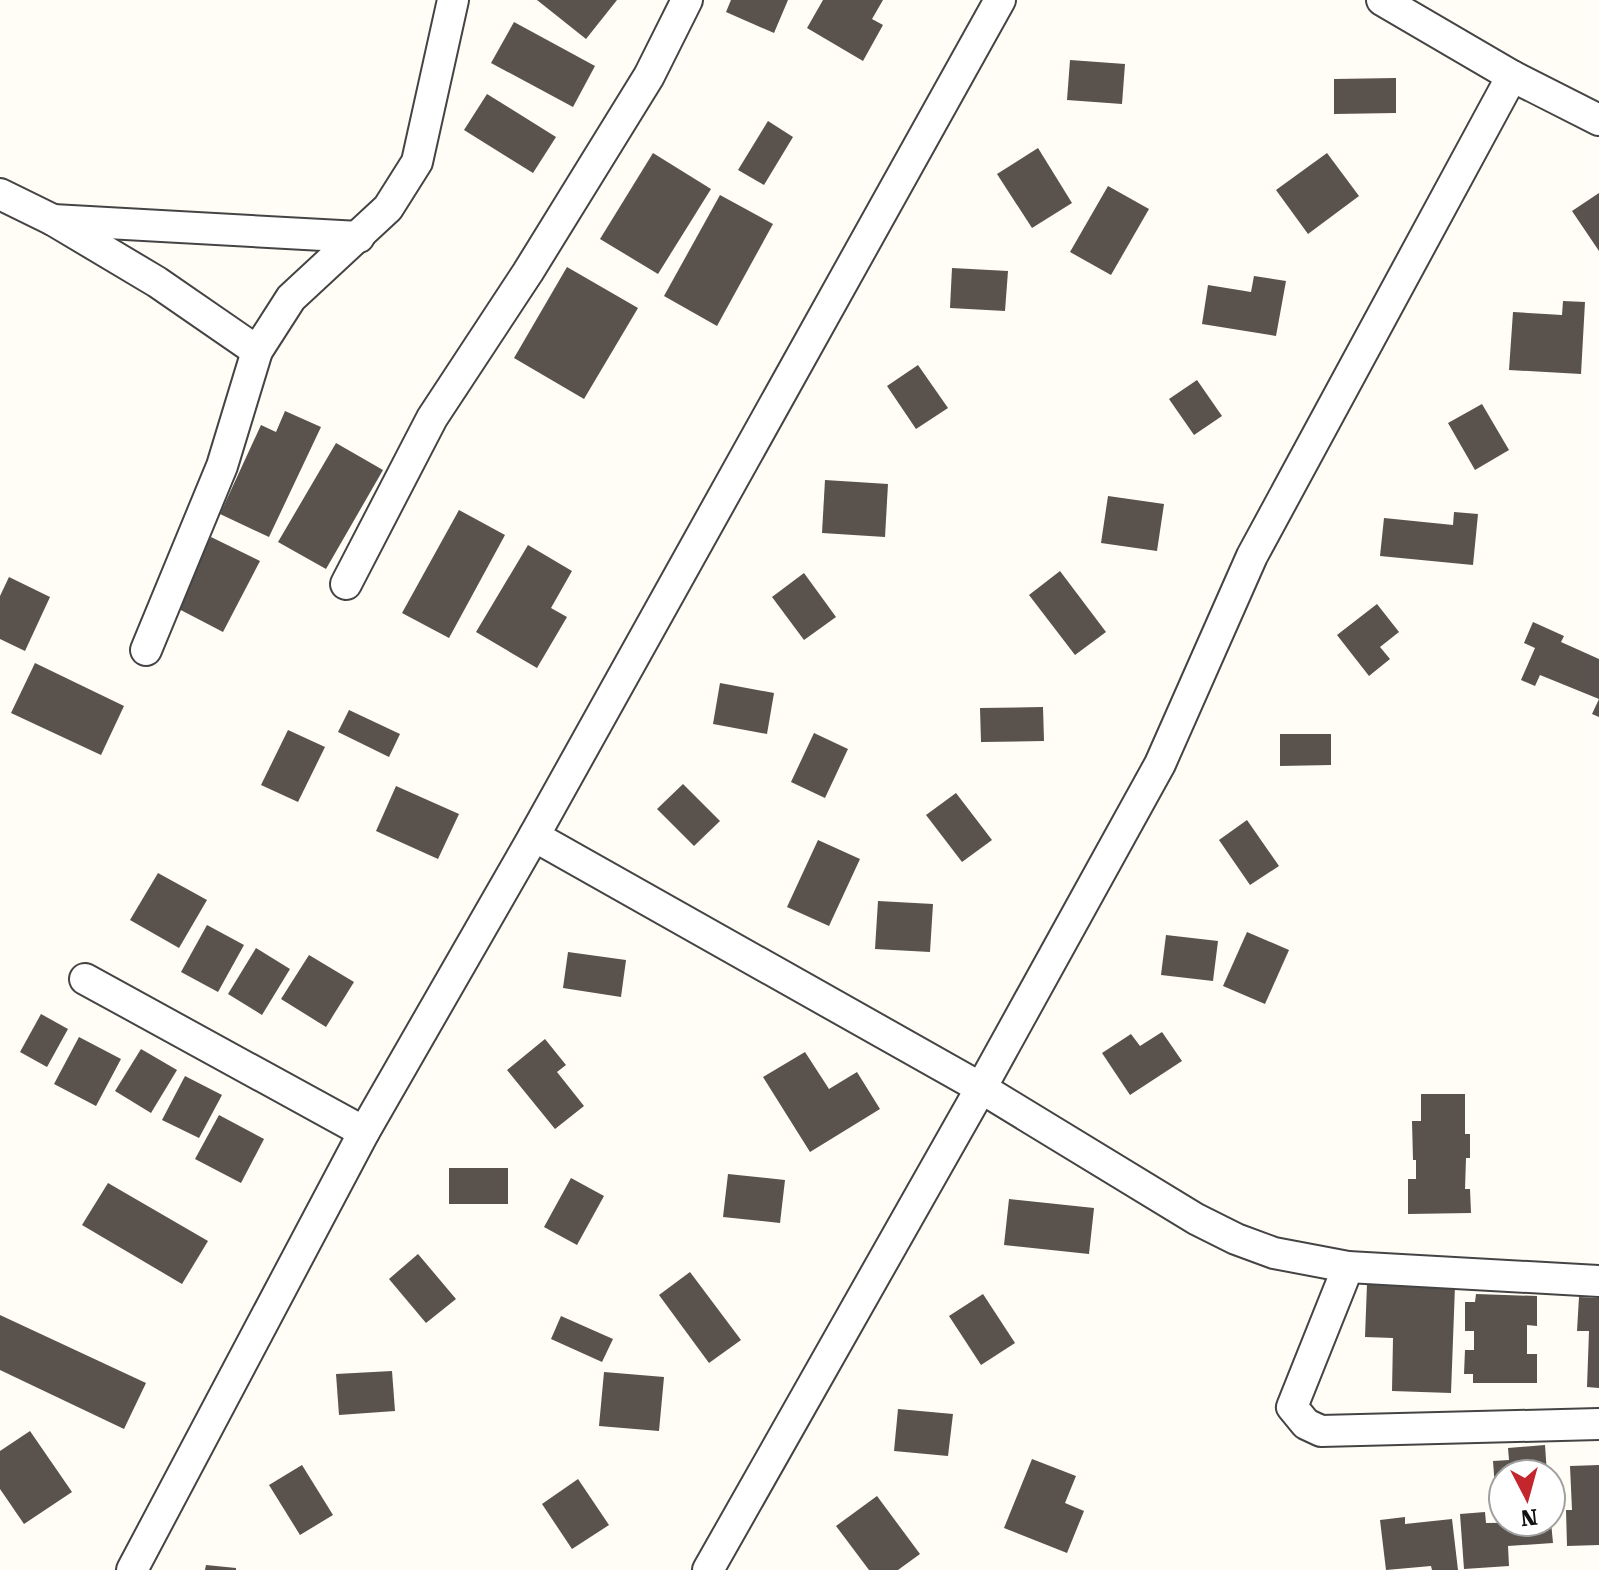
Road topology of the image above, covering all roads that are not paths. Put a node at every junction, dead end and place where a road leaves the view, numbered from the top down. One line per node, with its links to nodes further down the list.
1 (453, 0): 9 (street)
2 (687, 0): 11 (street)
3 (1000, 0): 13 (street)
4 (1382, 0): 5 (street)
5 (1512, 76): 6 (street); 15 (street)
6 (1599, 120)
7 (0, 194): 8 (street)
8 (53, 220): 9 (street); 10 (street)
9 (359, 237): 10 (street)
10 (257, 351): 12 (street)
11 (346, 584)
12 (146, 650)
13 (534, 836): 15 (street); 16 (street)
14 (85, 979): 16 (street)
15 (981, 1088): 17 (street); 21 (street)
16 (364, 1132): 20 (street)
17 (1348, 1267): 18 (street); 19 (street)
18 (1599, 1281)
19 (1599, 1424)
20 (132, 1570)
21 (708, 1570)

